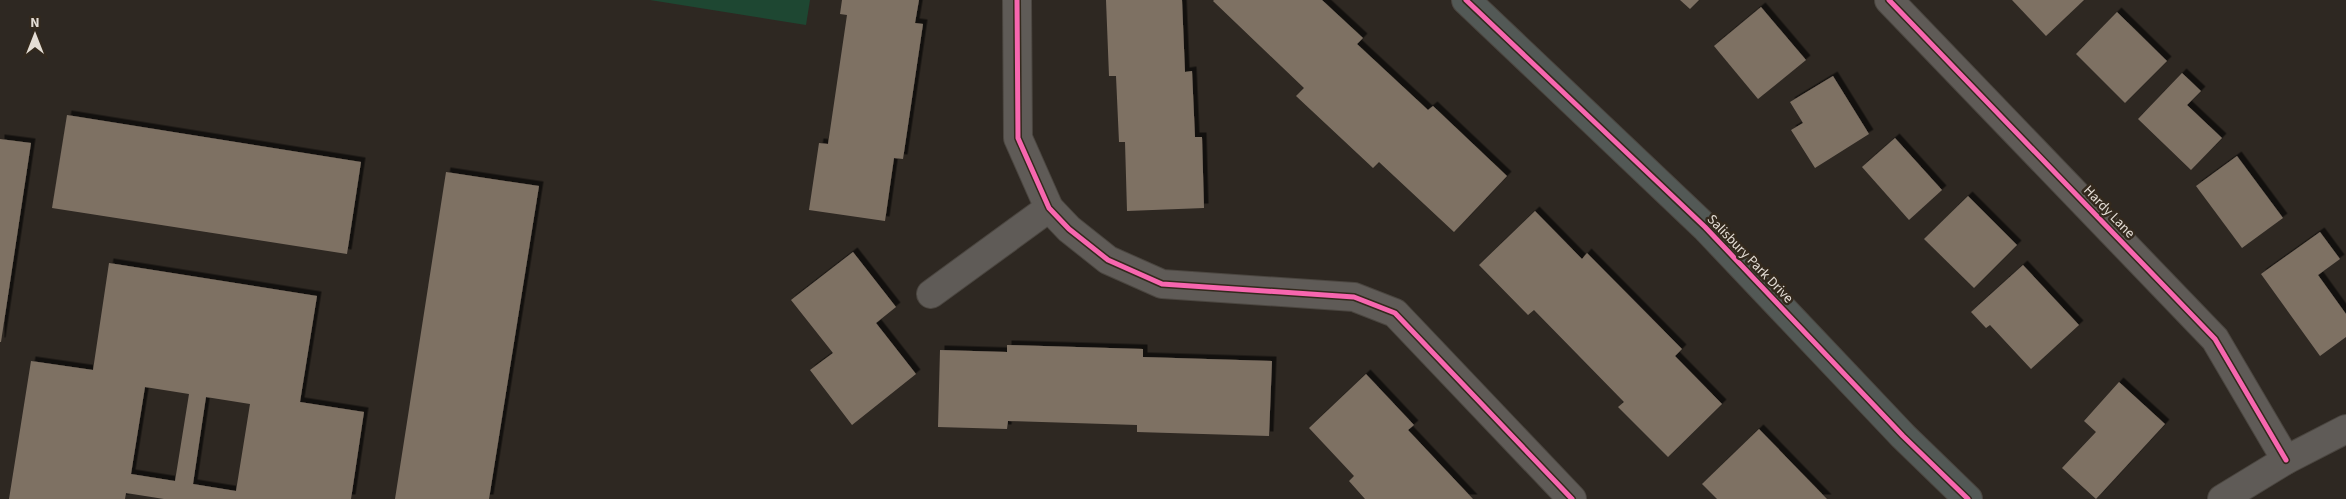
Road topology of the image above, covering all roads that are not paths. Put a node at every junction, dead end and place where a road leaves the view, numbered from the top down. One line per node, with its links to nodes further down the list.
1 (1016, 0): 4 (street)
2 (1466, 0): 9 (main road, Salisbury Park Drive)
3 (1888, 0): 7 (street, Hardy Lane)
4 (1049, 208): 5 (street); 8 (street)
5 (931, 294)
6 (2346, 429): 7 (street)
7 (2286, 460): 10 (street)
8 (1572, 499)
9 (1968, 499)
10 (2222, 499)

